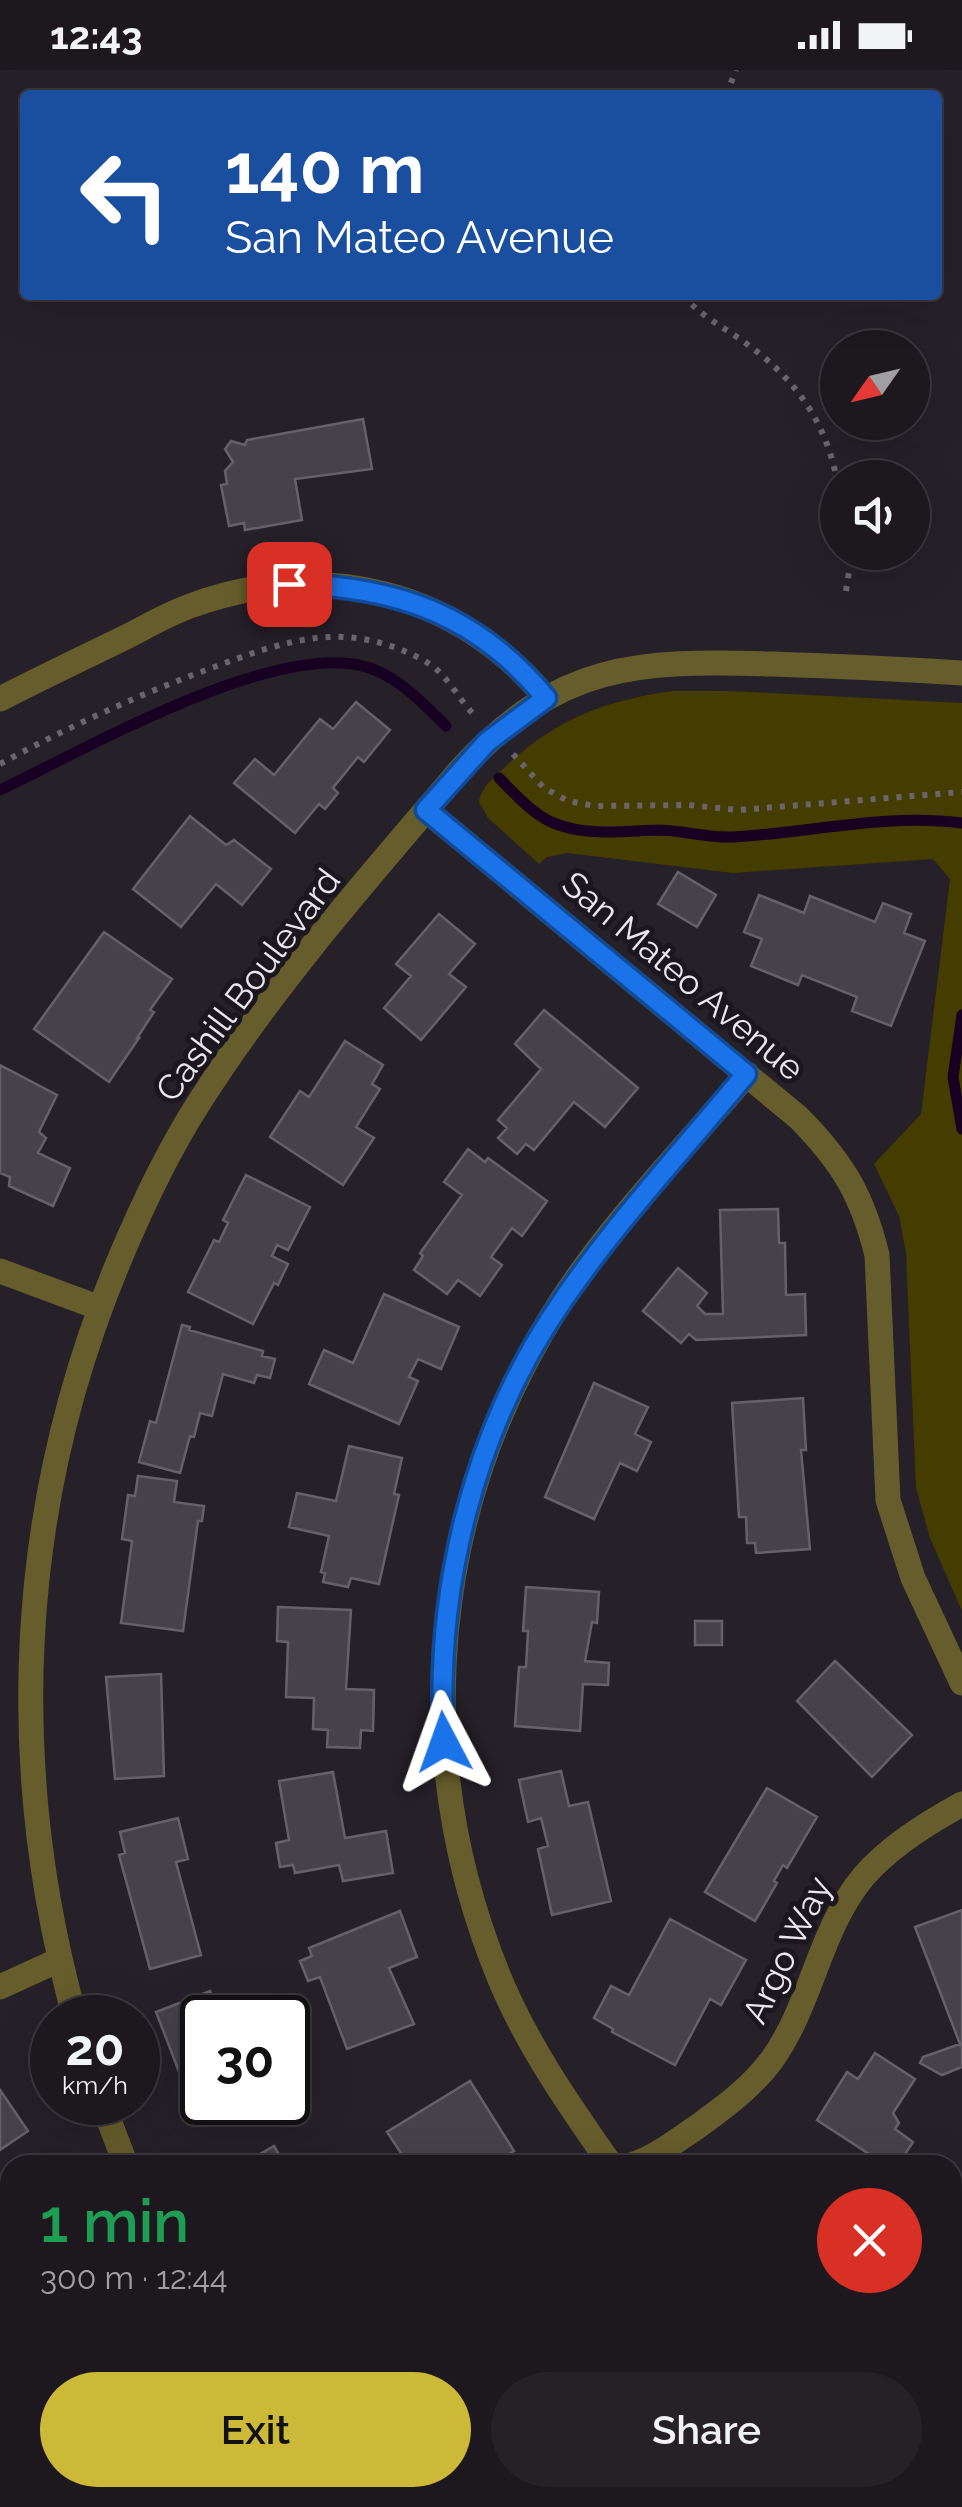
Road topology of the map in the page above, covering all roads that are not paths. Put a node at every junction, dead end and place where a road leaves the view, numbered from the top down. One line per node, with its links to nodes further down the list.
1 (962, 673): 3 (street, Cashill Boulevard)
2 (0, 698): 3 (street)
3 (546, 698): 4 (street, Cashill Boulevard)
4 (426, 810): 5 (street, San Mateo Avenue); 7 (street, Cashill Boulevard)
5 (746, 1074): 8 (street, San Mateo Avenue); 15 (street)
6 (0, 1270): 7 (street)
7 (100, 1308): 10 (street, Cashill Boulevard)
8 (962, 1683)
9 (962, 1804): 16 (street, Argo Way)
10 (59, 1960): 11 (street); 12 (street, Cashill Boulevard)
11 (0, 1988)
12 (68, 1995)
13 (111, 2125): 14 (street)
14 (122, 2155)
15 (604, 2155)
16 (652, 2155)

